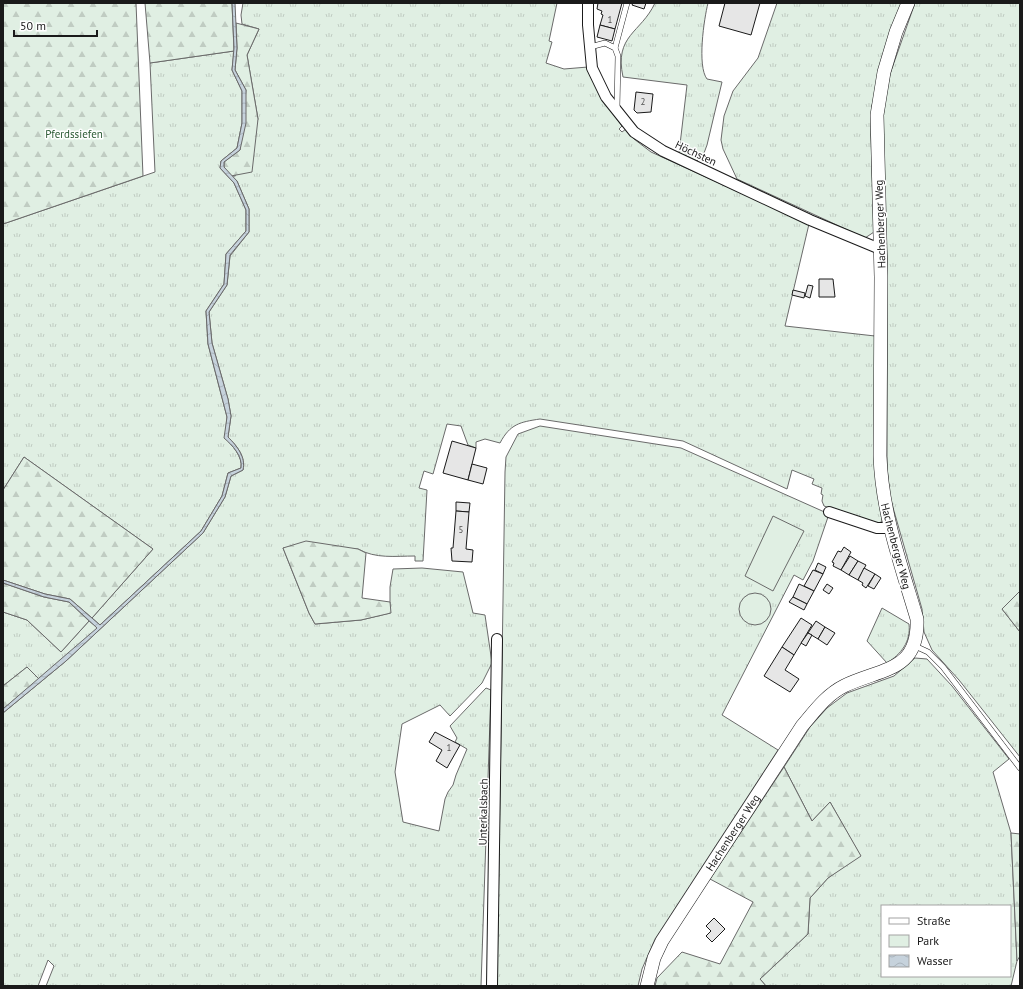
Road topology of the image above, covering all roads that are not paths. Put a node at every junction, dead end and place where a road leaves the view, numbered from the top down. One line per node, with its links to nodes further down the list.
1 (588, 3): 4 (street, Höchsten)
2 (627, 3): 5 (lane)
3 (908, 3): 7 (street, Hachenberger Weg)
4 (589, 47): 5 (lane); 6 (street, Höchsten)
5 (615, 48): 6 (lane)
6 (617, 112): 7 (street, Höchsten)
7 (880, 249): 9 (street, Hachenberger Weg)
8 (828, 512): 9 (street)
9 (890, 528): 11 (street, Hachenberger Weg)
10 (497, 639): 13 (street, Unterkalsbach)
11 (915, 646): 12 (lane); 14 (street, Hachenberger Weg)
12 (1020, 768)
13 (492, 986)
14 (647, 986)

